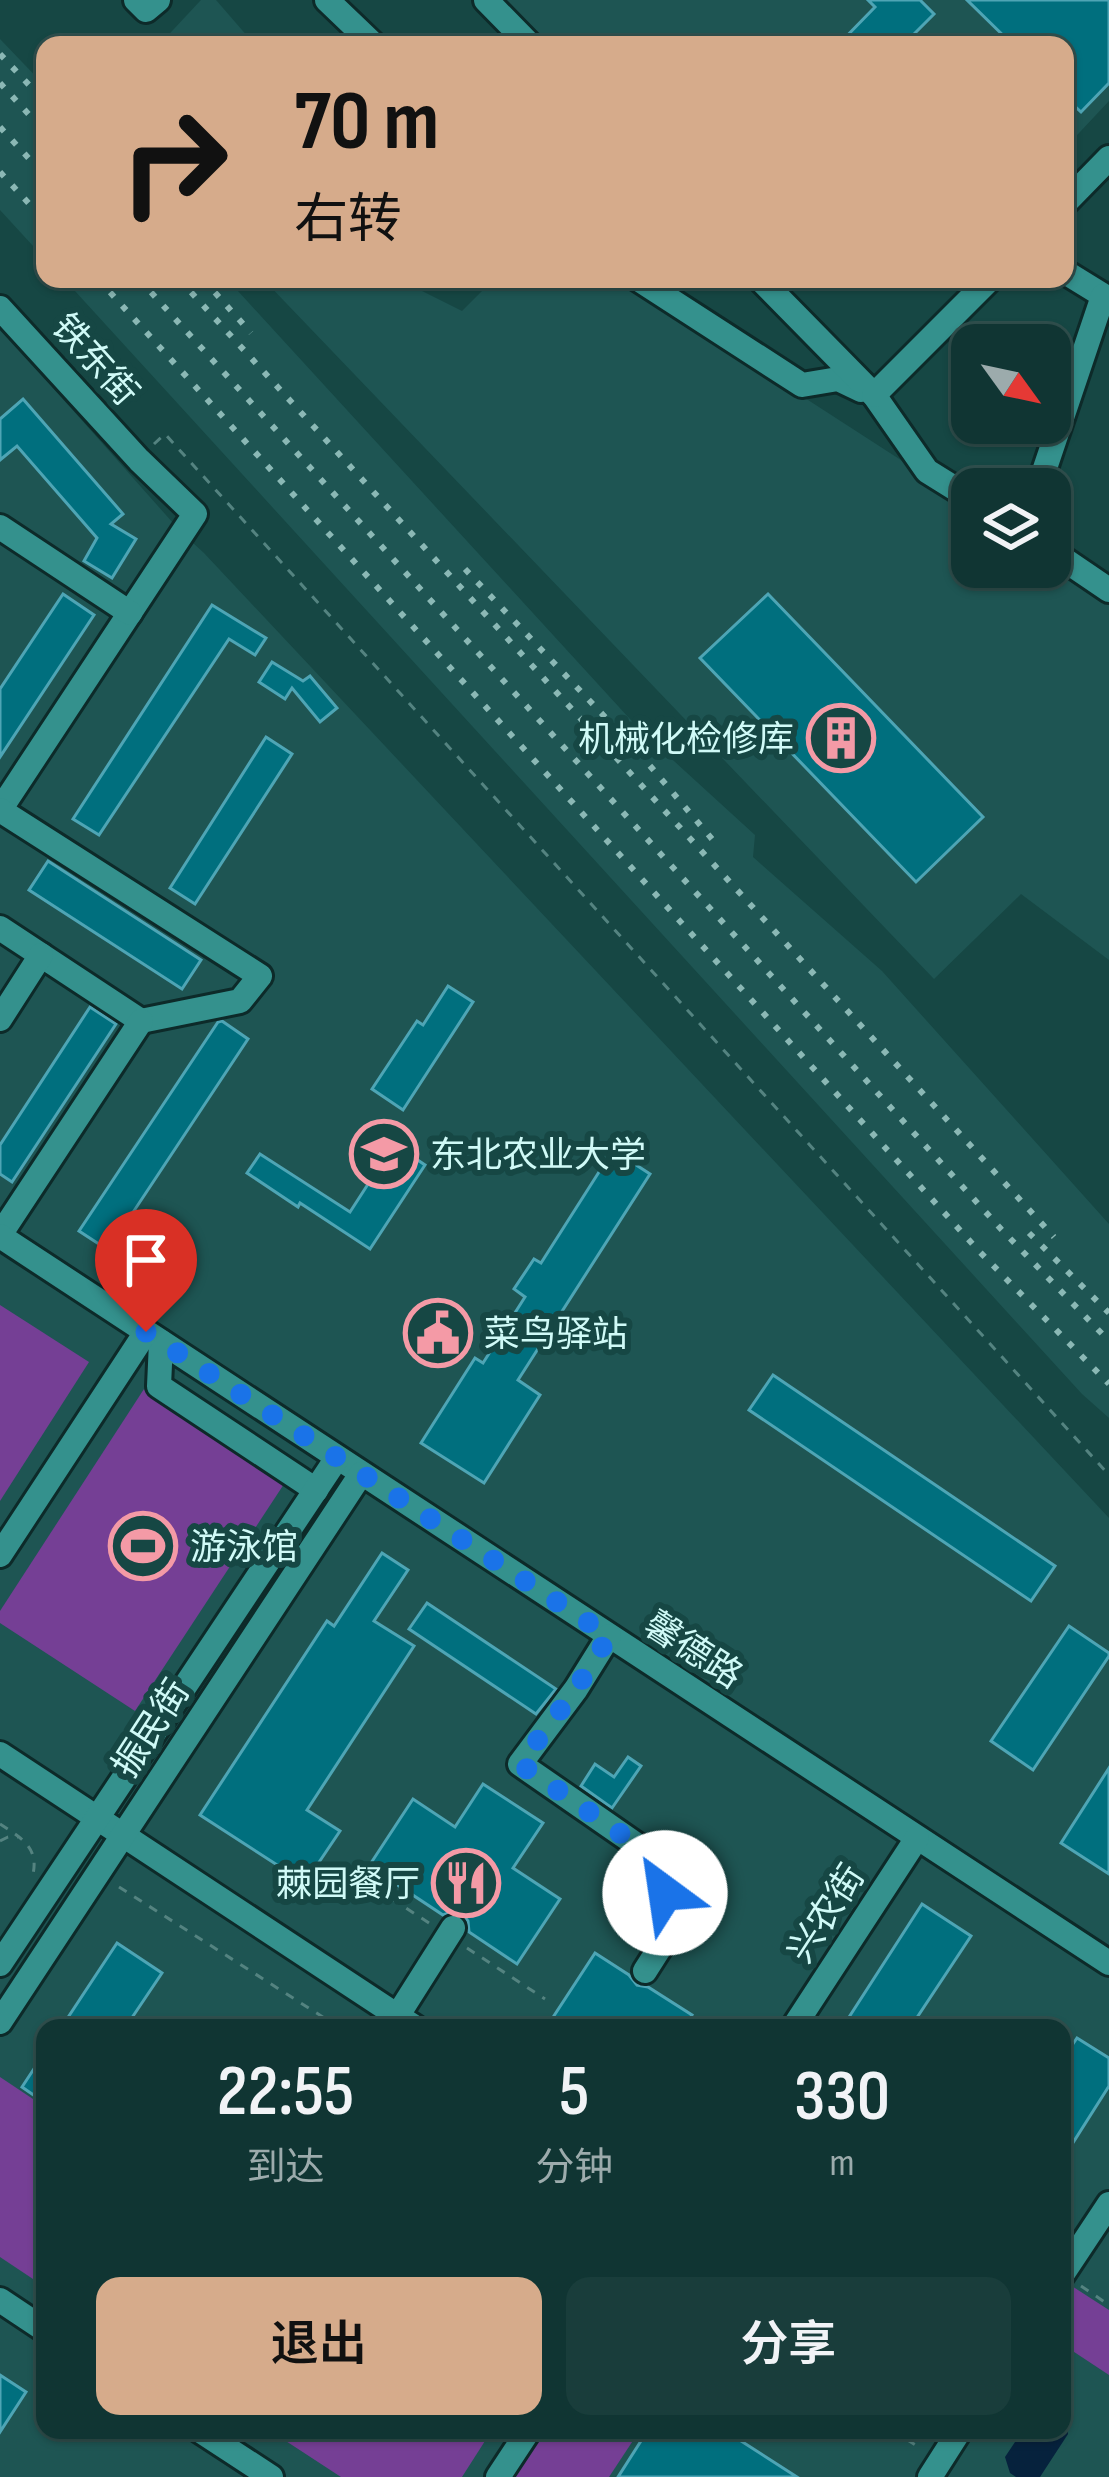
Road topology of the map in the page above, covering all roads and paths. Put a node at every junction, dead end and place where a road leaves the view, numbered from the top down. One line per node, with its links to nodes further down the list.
1 (136, 0): 2 (street)
2 (158, 0)
3 (327, 0): 5 (street)
4 (486, 0): 6 (street)
5 (365, 36)
6 (521, 36)
7 (1109, 158): 8 (street)
8 (1074, 193)
9 (1074, 278): 13 (street)
10 (652, 288): 15 (street)
11 (769, 288): 15 (street)
12 (981, 288): 15 (street)
13 (1106, 298): 17 (street)
14 (0, 308): 22 (street, 铁东街)
15 (874, 395): 18 (street)
16 (165, 434): 32 (path)
17 (1045, 468)
18 (951, 486)
19 (0, 527): 22 (street)
20 (1071, 564): 21 (street)
21 (1109, 590)
22 (130, 613): 23 (street)
23 (2, 802): 27 (street)
24 (0, 928): 25 (street)
25 (41, 955): 26 (street); 27 (street)
26 (0, 1019)
27 (141, 1021): 28 (street)
28 (0, 1236): 29 (street, 馨德路)
29 (154, 1337): 30 (street, 馨德路); 33 (street); 34 (street)
30 (337, 1458): 31 (street, 馨德路); 33 (street, 振民街)
31 (361, 1474): 36 (street, 振民街); 37 (street, 馨德路)
32 (1109, 1475)
33 (316, 1490): 35 (street, 振民街)
34 (0, 1555)
35 (247, 1594): 36 (street); 38 (street, 振民街)
36 (271, 1610): 39 (street, 振民街)
37 (609, 1636): 44 (street, 馨德路); 52 (street)
38 (172, 1707): 39 (street); 41 (street, 振民街)
39 (196, 1723): 43 (street, 振民街)
40 (0, 1754): 41 (street)
41 (97, 1818): 43 (street); 51 (street, 振民街)
42 (0, 1824): 45 (path)
43 (122, 1835): 47 (street, 振民街); 55 (street)
44 (917, 1838): 50 (street, 馨德路); 57 (street, 兴农街)
45 (25, 1840): 46 (path); 48 (path)
46 (0, 1841)
47 (97, 1873): 53 (street, 振民街); 54 (path)
48 (32, 1876)
49 (454, 1928): 56 (street)
50 (1109, 1963)
51 (0, 1965): 53 (street)
52 (645, 1971)
53 (26, 1982): 58 (street, 振民街)
54 (326, 2019)
55 (394, 2019)
56 (404, 2019)
57 (799, 2019)
58 (0, 2022)
59 (1109, 2204): 60 (street)
60 (1071, 2261)
61 (1071, 2281): 63 (path)
62 (0, 2300): 64 (street)
63 (1109, 2306)
64 (36, 2324)
65 (213, 2439): 70 (street)
66 (523, 2439): 71 (street)
67 (906, 2439): 69 (path)
68 (954, 2439): 72 (street)
69 (921, 2449)
70 (271, 2477)
71 (498, 2477)
72 (929, 2477)

